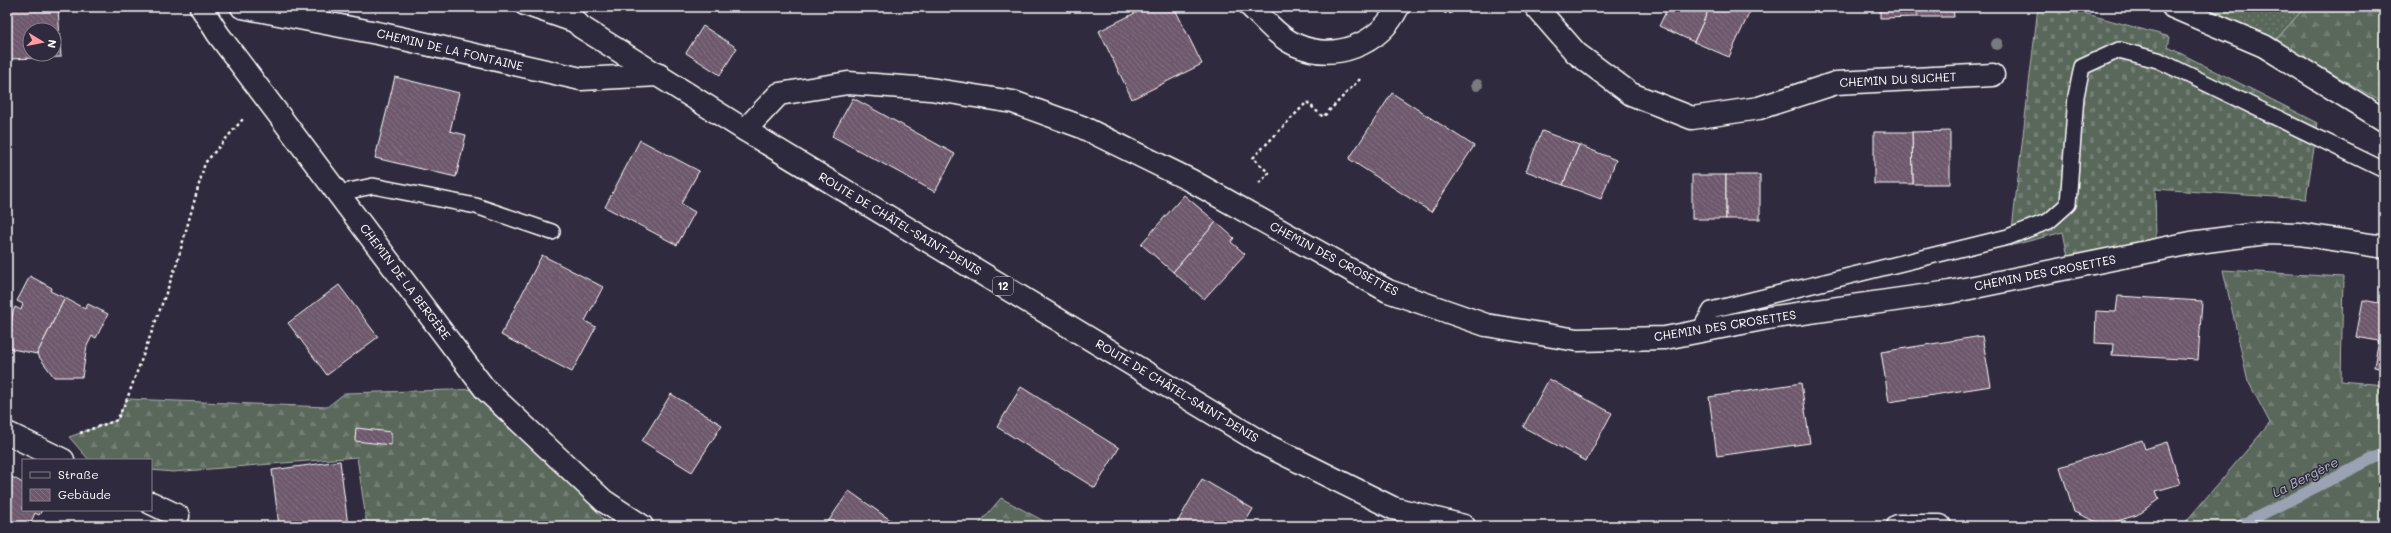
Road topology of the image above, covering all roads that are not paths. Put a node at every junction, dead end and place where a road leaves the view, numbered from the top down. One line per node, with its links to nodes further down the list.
1 (201, 7): 15 (street, CHEMIN DE LA BERGÈRE)
2 (242, 7): 10 (street, CHEMIN DE LA FONTAINE)
3 (524, 7): 9 (lane)
4 (561, 7): 9 (street, ROUTE DE CHÂTEL-SAINT-DENIS / 12)
5 (1251, 7): 6 (street)
6 (1398, 7)
7 (1536, 7): 11 (street, CHEMIN DU SUCHET)
8 (2173, 7): 12 (street)
9 (581, 27): 10 (street, ROUTE DE CHÂTEL-SAINT-DENIS / 12)
10 (659, 75): 13 (street, ROUTE DE CHÂTEL-SAINT-DENIS / 12)
11 (1993, 75)
12 (2384, 120)
13 (744, 130): 18 (street, CHEMIN DES CROSETTES); 24 (street, ROUTE DE CHÂTEL-SAINT-DENIS / 12)
14 (2384, 170): 18 (lane)
15 (339, 193): 16 (lane); 23 (street, CHEMIN DE LA BERGÈRE)
16 (552, 232)
17 (2384, 247): 18 (street, CHEMIN DES CROSETTES)
18 (1699, 331)
19 (7, 433): 20 (street)
20 (60, 459)
21 (152, 503): 22 (street)
22 (178, 516)
23 (642, 526)
24 (1464, 526)
25 (1898, 526): 26 (street)
26 (1940, 526)

